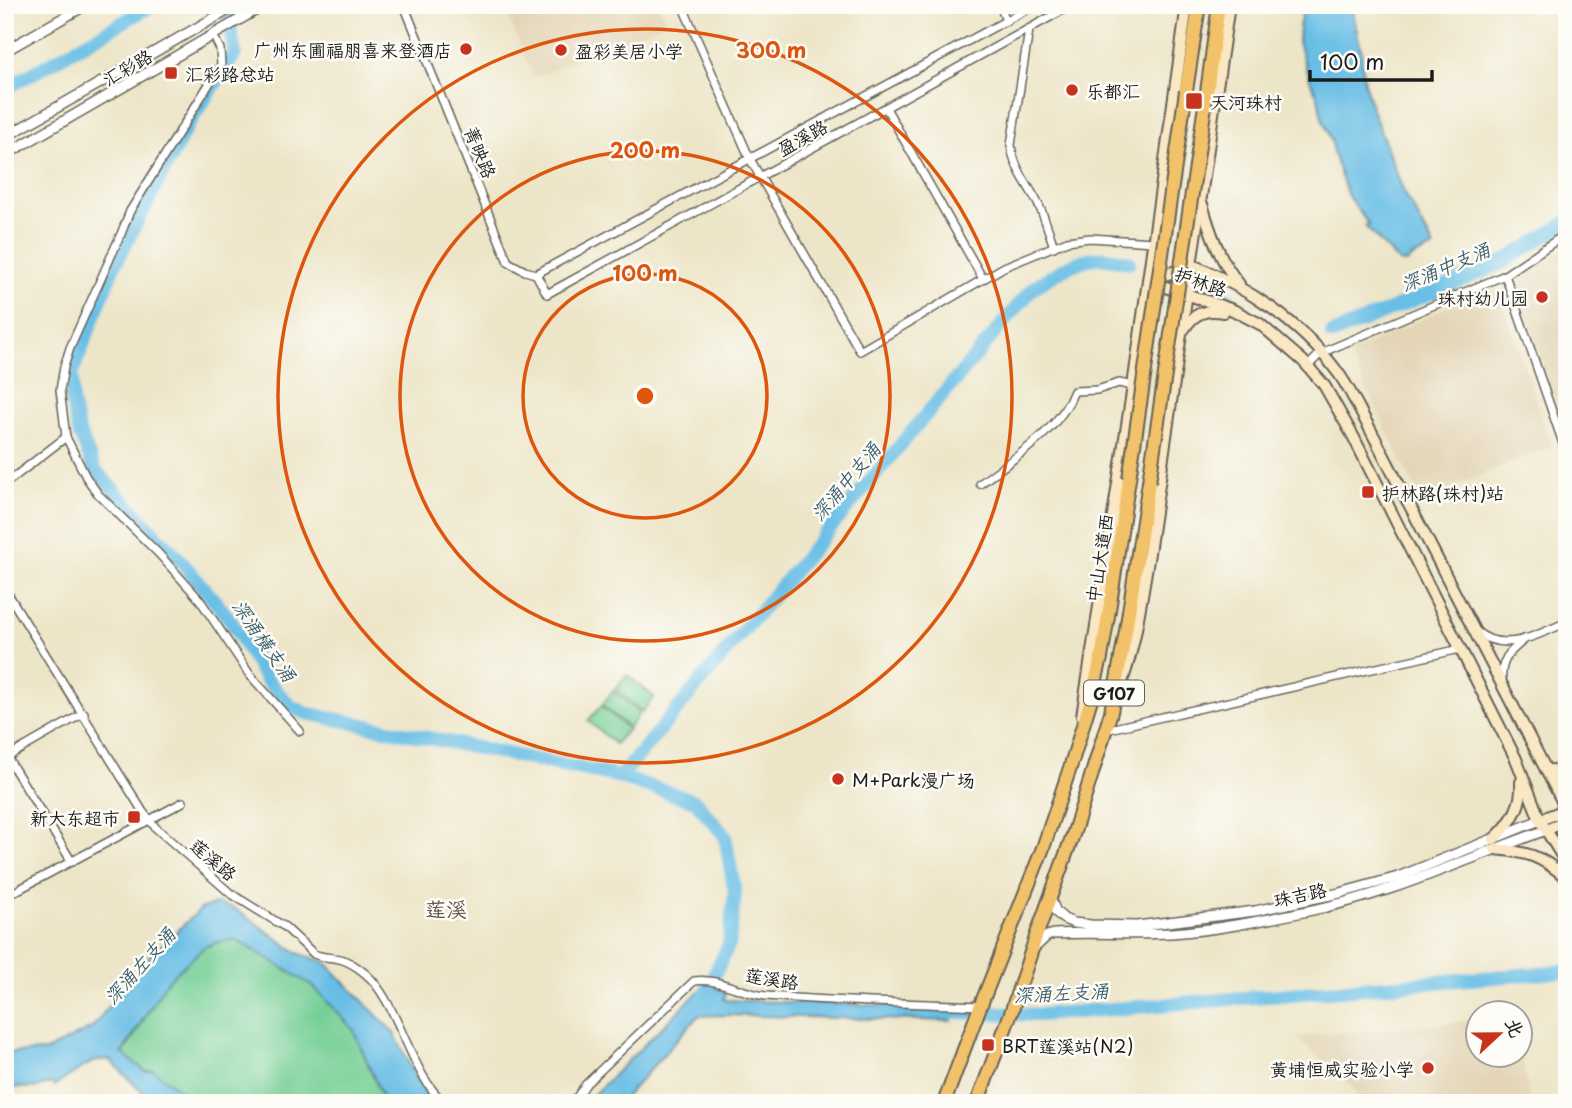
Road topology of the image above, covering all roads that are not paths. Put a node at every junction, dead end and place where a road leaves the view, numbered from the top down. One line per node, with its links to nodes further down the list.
1 (86, 5): 16 (street)
2 (237, 5): 18 (street, 汇彩路)
3 (404, 5): 29 (street, 菁映路)
4 (682, 5): 20 (street)
5 (1000, 5): 13 (street)
6 (1035, 5): 13 (street, 盈溪路)
7 (1072, 5): 14 (street, 盈溪路)
8 (1187, 5): 21 (main road)
9 (1199, 5): 54 (highway, 中山大道西 / G107, bridge)
10 (1219, 5): 50 (highway, G107, bridge)
11 (1229, 5): 22 (main road)
12 (257, 8): 15 (street, 汇彩路)
13 (1006, 21): 20 (street, 盈溪路)
14 (1029, 30): 17 (street, 盈溪路); 27 (street)
15 (216, 33): 19 (street, 汇彩路); 40 (street)
16 (5, 51)
17 (886, 108): 23 (street, 盈溪路); 31 (street)
18 (5, 137)
19 (5, 155)
20 (750, 159): 23 (street); 29 (street, 盈溪路)
21 (1164, 167): 22 (main road); 26 (main road)
22 (1204, 176): 24 (main road)
23 (760, 178): 29 (street, 盈溪路); 31 (street)
24 (1200, 198): 28 (main road); 33 (main road)
25 (1567, 233): 30 (street)
26 (1153, 242): 27 (street); 32 (main road)
27 (1054, 247): 31 (street)
28 (1192, 265): 32 (main road, 护林路); 33 (main road, 护林路); 34 (main road)
29 (537, 274)
30 (1505, 275): 37 (street); 41 (street)
31 (983, 279)
32 (1148, 281): 34 (main road, 护林路); 39 (main road)
33 (1245, 291): 37 (main road, 护林路)
34 (1187, 295): 35 (main road, 护林路); 36 (main road)
35 (1240, 313): 36 (main road); 38 (main road, 护林路)
36 (1181, 334): 50 (main road)
37 (1321, 353): 38 (street); 46 (main road, 护林路)
38 (1308, 366): 48 (main road, 护林路)
39 (1133, 386): 43 (street); 54 (main road)
40 (66, 437): 42 (street); 53 (street)
41 (1567, 454)
42 (5, 484)
43 (980, 484)
44 (5, 589): 51 (street, 莲溪路)
45 (1567, 622): 47 (street)
46 (1474, 629): 47 (street); 49 (main road, 护林路)
47 (1525, 639): 49 (street)
48 (1461, 649): 52 (street); 56 (main road, 护林路)
49 (1502, 684): 55 (main road, 护林路)
50 (1111, 712): 52 (highway, G107)
51 (84, 713): 60 (street, 莲溪路); 63 (street)
52 (1105, 730): 67 (highway, G107)
53 (300, 731)
54 (1078, 741): 69 (highway, 中山大道西 / G107)
55 (1535, 750): 56 (main road); 57 (main road); 59 (main road, 护林路)
56 (1516, 759): 61 (main road, 护林路); 62 (main road)
57 (1567, 785)
58 (183, 802): 60 (street)
59 (1566, 814): 61 (main road, 珠吉路)
60 (149, 820): 63 (street); 70 (street, 莲溪路)
61 (1543, 825): 62 (street, 珠吉路); 64 (main road, 护林路)
62 (1494, 844): 65 (main road); 67 (street, 珠吉路); 68 (street, 珠吉路)
63 (72, 862): 66 (street)
64 (1567, 864)
65 (1567, 878)
66 (14, 892)
67 (1050, 897): 68 (highway, G107)
68 (1032, 950): 73 (highway, G107)
69 (979, 1009): 71 (street, 莲溪路); 72 (highway, G107)
70 (445, 1103)
71 (568, 1103)
72 (944, 1103)
73 (977, 1103)

